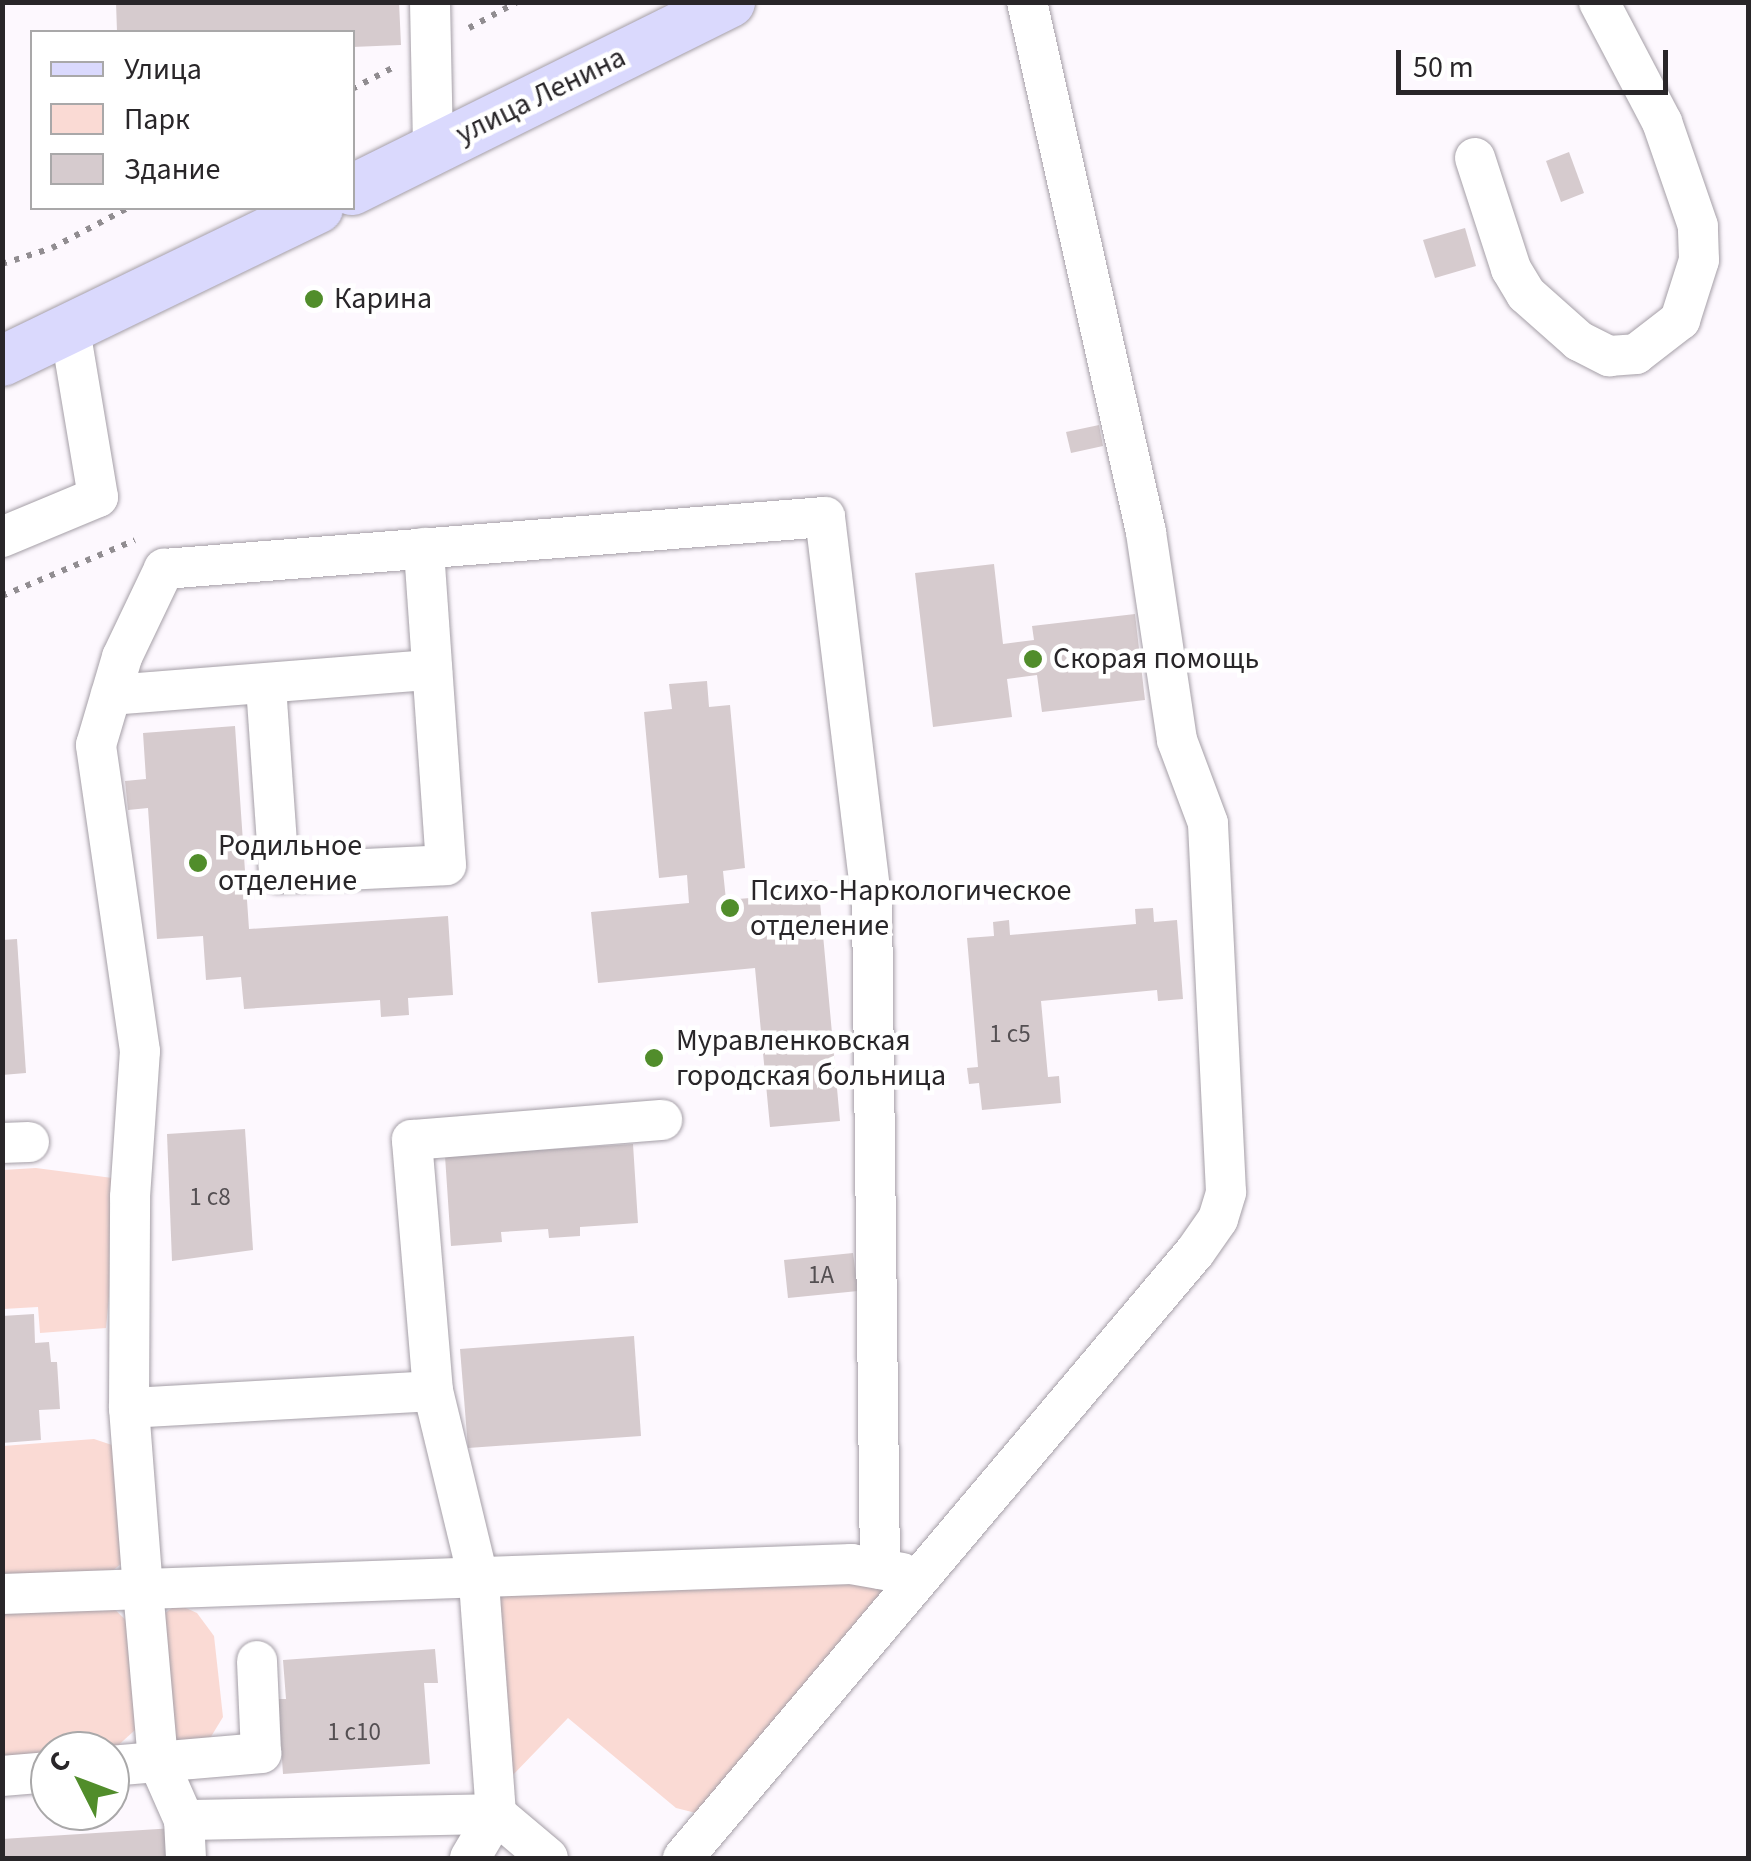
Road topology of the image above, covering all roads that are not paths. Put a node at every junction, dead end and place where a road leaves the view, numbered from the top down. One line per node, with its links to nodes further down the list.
1 (430, 2): 5 (lane)
2 (730, 2): 5 (main road, улица Ленина)
3 (1027, 2): 20 (lane)
4 (1599, 2): 6 (lane)
5 (432, 150): 7 (main road, улица Ленина)
6 (1475, 158)
7 (355, 188)
8 (314, 210): 9 (main road)
9 (70, 330): 10 (main road); 11 (lane)
10 (2, 362)
11 (2, 537)
12 (424, 548): 13 (lane); 15 (lane); 19 (lane)
13 (432, 670): 14 (lane); 14 (lane)
14 (266, 686): 15 (lane)
15 (111, 694): 18 (lane)
16 (662, 1120): 17 (lane)
17 (432, 1391): 18 (lane); 21 (lane)
18 (129, 1408): 22 (lane)
19 (880, 1569): 20 (lane); 21 (lane)
20 (923, 1576): 33 (lane)
21 (479, 1581): 22 (lane); 29 (lane)
22 (143, 1590): 23 (lane); 25 (lane)
23 (2, 1594)
24 (257, 1661): 25 (lane)
25 (158, 1761): 26 (lane); 30 (lane)
26 (130, 1764)
27 (30, 1774): 28 (lane)
28 (2, 1776)
29 (496, 1814): 30 (lane); 31 (lane); 32 (lane)
30 (185, 1839)
31 (470, 1858)
32 (548, 1858)
33 (683, 1858)

